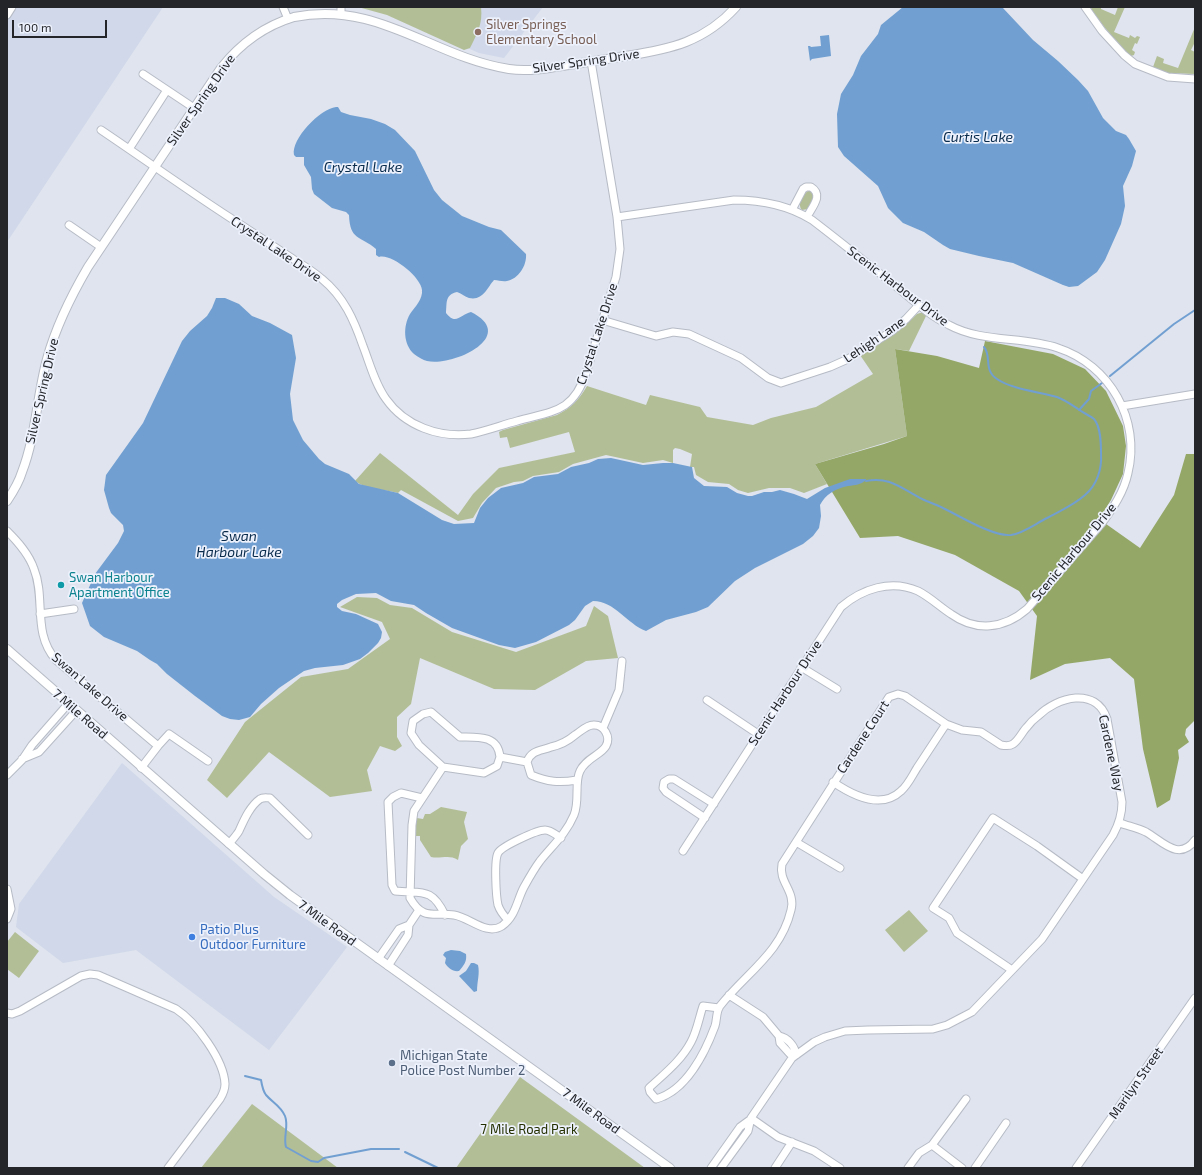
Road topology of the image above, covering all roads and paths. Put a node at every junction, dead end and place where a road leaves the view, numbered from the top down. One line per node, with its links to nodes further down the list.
1 (12, 7): 6 (street)
2 (283, 7): 7 (street)
3 (736, 7): 8 (street, Silver Spring Drive)
4 (1085, 7): 10 (street)
5 (341, 9): 7 (street, Silver Spring Drive); 8 (street, Silver Spring Drive)
6 (7, 15)
7 (288, 19): 12 (street, Silver Spring Drive)
8 (592, 61): 17 (street, Crystal Lake Drive)
9 (143, 74): 11 (street)
10 (1195, 79)
11 (167, 90): 12 (street); 14 (street)
12 (194, 108): 15 (street, Silver Spring Drive)
13 (101, 130): 14 (street, Crystal Lake Drive)
14 (128, 149): 15 (street, Crystal Lake Drive)
15 (155, 166): 20 (street, Silver Spring Drive); 22 (street, Crystal Lake Drive)
16 (792, 210): 17 (street, Scenic Harbour Drive); 18 (street, Scenic Harbour Drive); 18 (street)
17 (617, 217): 22 (street, Crystal Lake Drive)
18 (807, 217): 21 (street, Scenic Harbour Drive)
19 (69, 226): 20 (street)
20 (101, 247): 25 (street, Silver Spring Drive)
21 (919, 305): 22 (street, Lehigh Lane); 24 (street, Scenic Harbour Drive)
22 (602, 320)
23 (1195, 394): 24 (street)
24 (1122, 406): 31 (street, Scenic Harbour Drive)
25 (7, 501)
26 (7, 531): 28 (street, Swan Lake Drive)
27 (74, 609): 28 (street)
28 (40, 614): 39 (street, Swan Lake Drive)
29 (7, 649): 34 (street, 7 Mile Road)
30 (622, 661): 37 (street)
31 (801, 667): 32 (street); 38 (street, Scenic Harbour Drive)
32 (837, 689)
33 (707, 700): 38 (street)
34 (68, 704): 35 (street, 7 Mile Road); 41 (street)
35 (76, 711): 41 (street); 45 (street, 7 Mile Road)
36 (946, 724): 48 (street, Cardene Court); 48 (street, Cardene Court); 52 (street, Cardene Way)
37 (603, 728): 43 (street); 47 (street)
38 (758, 734): 50 (street, Scenic Harbour Drive)
39 (158, 746): 42 (street); 45 (street)
40 (500, 757): 43 (street); 44 (street); 44 (street)
41 (22, 760): 46 (street)
42 (208, 761)
43 (527, 762): 47 (street)
44 (443, 767): 49 (street)
45 (141, 768): 57 (street, 7 Mile Road)
46 (7, 775)
47 (577, 780): 54 (street)
48 (833, 782): 56 (street)
49 (422, 798): 62 (street); 62 (street)
50 (714, 804): 51 (street, Scenic Harbour Drive); 51 (street)
51 (705, 818): 58 (street, Scenic Harbour Drive)
52 (1120, 823): 55 (street); 60 (street)
53 (308, 835): 57 (street)
54 (561, 838): 66 (street); 66 (street)
55 (1195, 840)
56 (796, 842): 59 (street); 71 (street)
57 (229, 844): 68 (street, 7 Mile Road)
58 (683, 851)
59 (840, 868)
60 (1083, 879): 70 (street); 70 (street)
61 (7, 889): 65 (street)
62 (410, 891): 63 (street); 64 (street)
63 (419, 910): 64 (street); 67 (street)
64 (445, 915): 66 (street)
65 (7, 919)
66 (508, 920)
67 (408, 925): 68 (street); 69 (street)
68 (378, 958): 69 (street, 7 Mile Road)
69 (388, 966): 83 (street, 7 Mile Road)
70 (1012, 970): 75 (street)
71 (729, 995): 73 (street); 75 (street)
72 (1195, 998): 81 (street, Marilyn Street)
73 (719, 1008): 73 (street)
74 (7, 1014): 82 (street)
75 (796, 1055): 77 (street)
76 (966, 1100): 80 (street)
77 (751, 1118): 79 (street); 84 (street); 85 (street)
78 (1006, 1124): 90 (street)
79 (792, 1142): 86 (street); 87 (street)
80 (932, 1145): 88 (street); 89 (street)
81 (1078, 1167)
82 (168, 1168)
83 (670, 1168)
84 (712, 1168)
85 (721, 1168)
86 (775, 1168)
87 (840, 1168)
88 (908, 1168)
89 (962, 1168)
90 (975, 1168)

